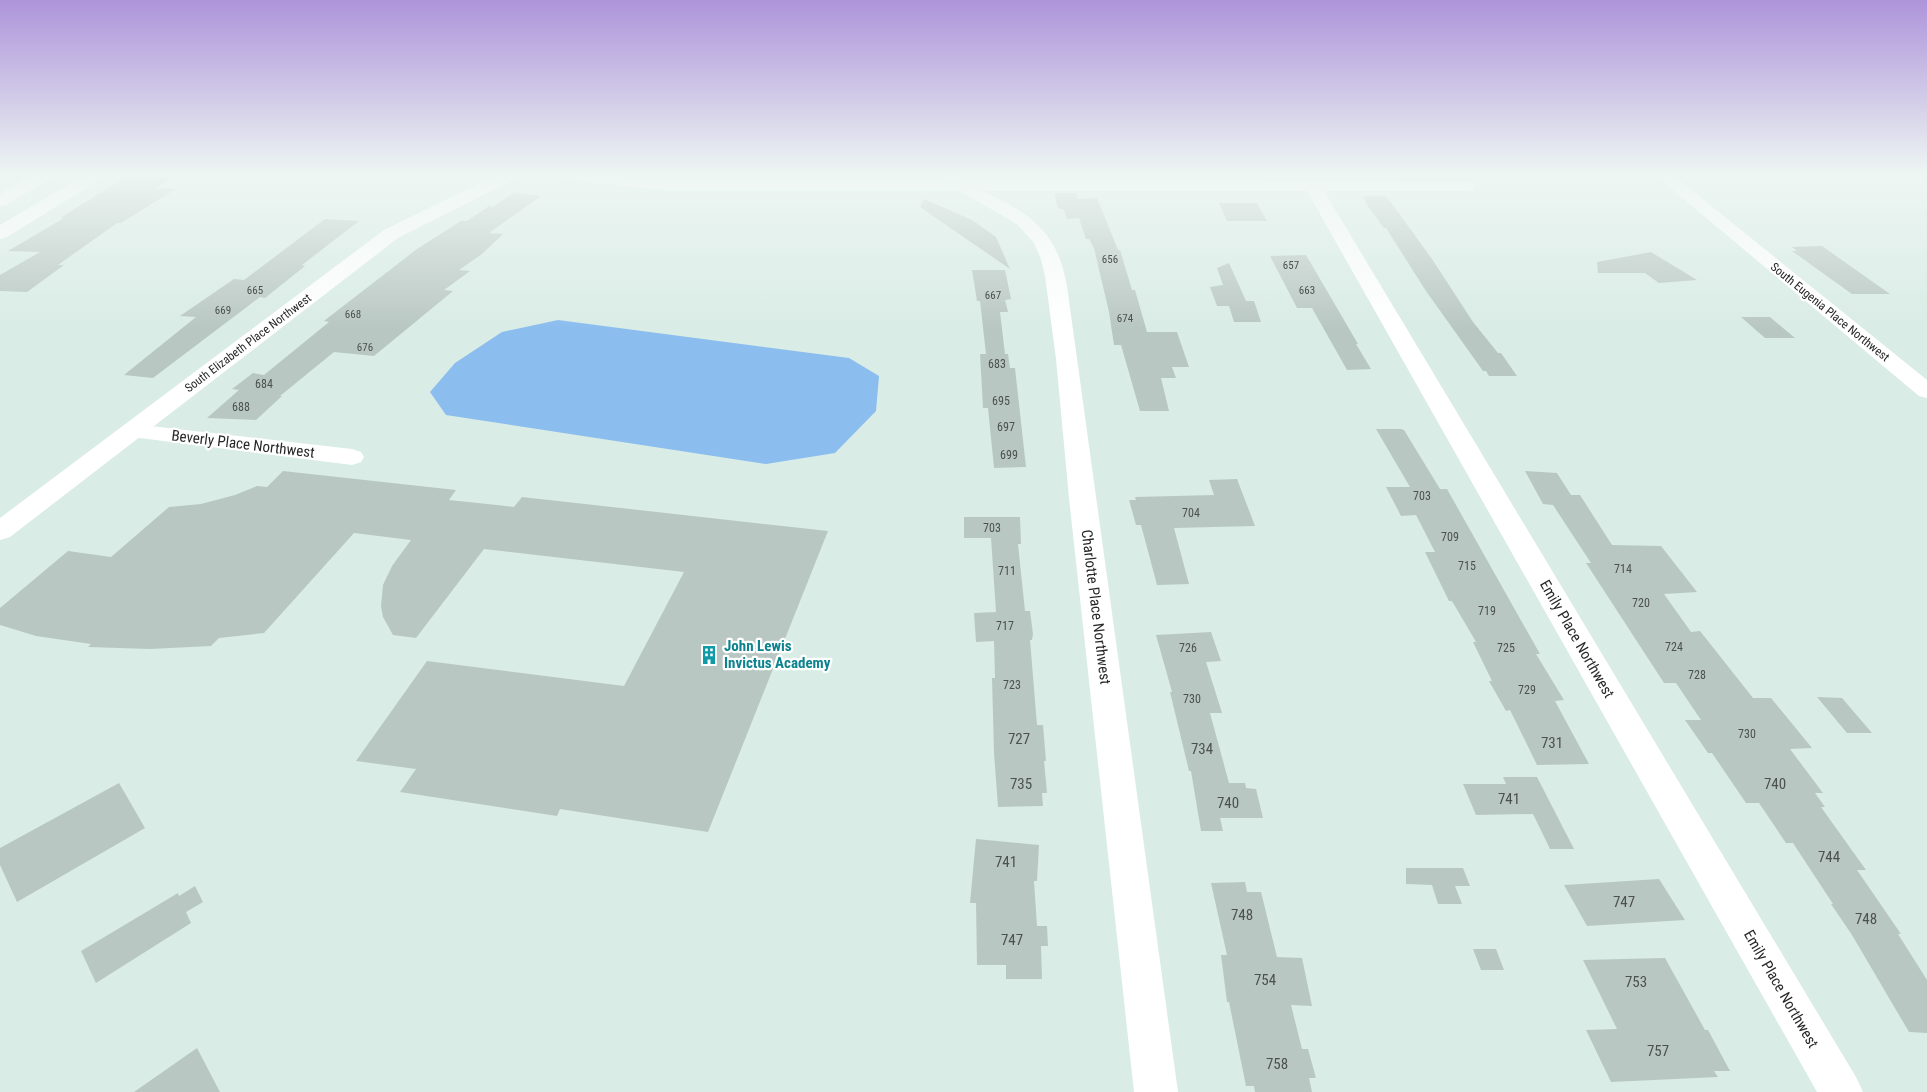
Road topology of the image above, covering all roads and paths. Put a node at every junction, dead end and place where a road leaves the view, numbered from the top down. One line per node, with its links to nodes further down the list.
1 (11, 226): 6 (street)
2 (407, 226): 8 (street, South Elizabeth Place Northwest)
3 (1028, 226): 11 (street, Charlotte Place Northwest)
4 (1336, 226): 12 (street, Emily Place Northwest)
5 (1725, 226): 7 (street, South Eugenia Place Northwest)
6 (0, 233)
7 (1927, 391)
8 (133, 431): 9 (street, Beverly Place Northwest); 10 (street, South Elizabeth Place Northwest)
9 (352, 457)
10 (0, 531)
11 (1156, 1092)
12 (1841, 1092)

